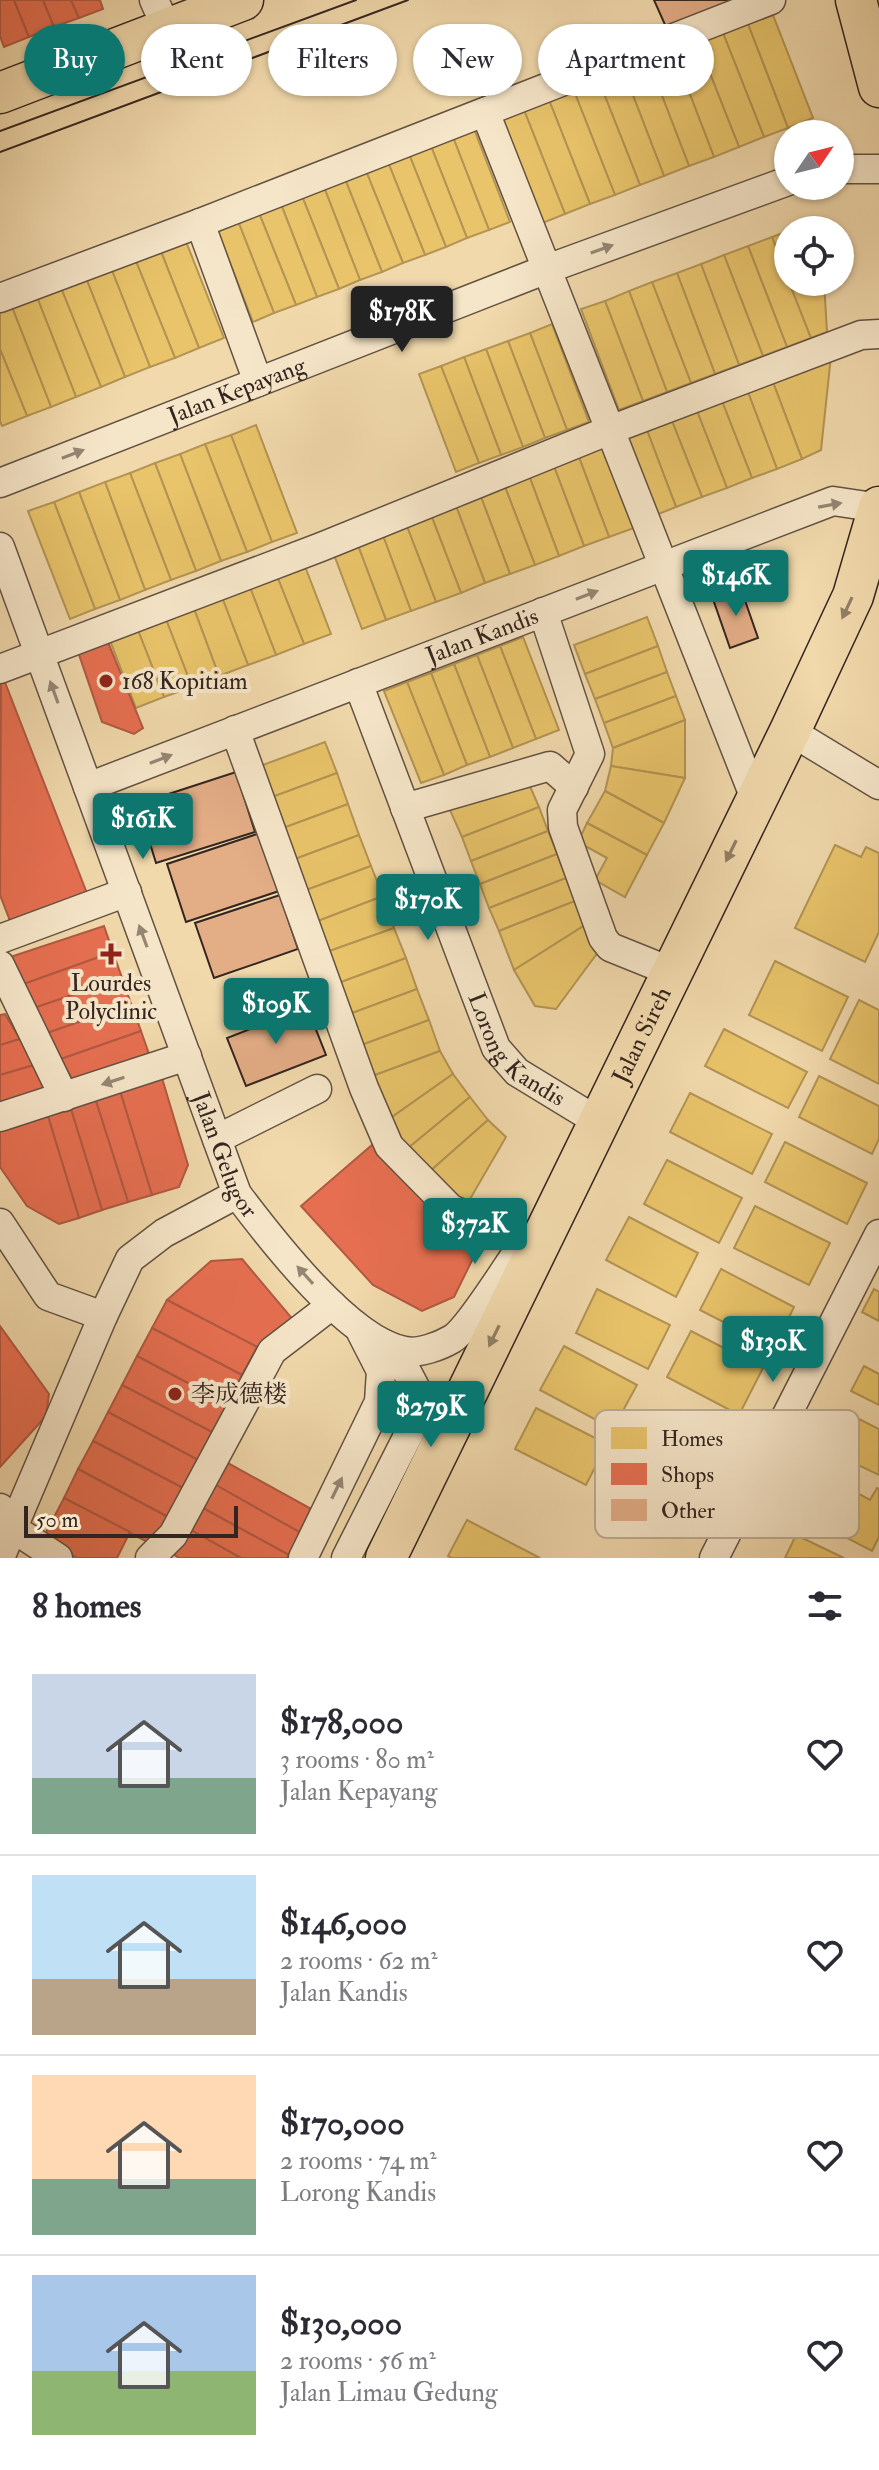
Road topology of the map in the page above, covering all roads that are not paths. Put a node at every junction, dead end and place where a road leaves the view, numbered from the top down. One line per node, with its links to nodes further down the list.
1 (771, 0): 11 (street)
2 (856, 0): 7 (highway)
3 (225, 3): 4 (highway)
4 (161, 15): 5 (highway)
5 (125, 34)
6 (24, 84): 9 (highway)
7 (879, 87)
8 (24, 88): 10 (street)
9 (0, 93)
10 (0, 101)
11 (485, 112): 15 (street); 16 (street)
12 (854, 169): 13 (street)
13 (879, 169)
14 (774, 186): 16 (street, Jalan Kepayang, one-way to 14)
15 (200, 223): 17 (street); 19 (street)
16 (547, 269): 19 (street, Jalan Kepayang); 20 (street)
17 (0, 298)
18 (879, 334): 20 (street)
19 (258, 382): 21 (street, Jalan Kepayang, one-way to 19)
20 (610, 430): 24 (street); 26 (street)
21 (0, 483)
22 (879, 507): 24 (street, Jalan Kandis, one-way to 22); 30 (highway, Jalan Sireh, one-way to 30)
23 (0, 547): 26 (street, Jalan Gelugor)
24 (664, 566): 25 (street, Jalan Kandis, one-way to 24); 34 (street)
25 (543, 612): 28 (street, Jalan Kandis); 33 (street)
26 (39, 653): 27 (street); 32 (street, Jalan Gelugor, one-way to 26)
27 (0, 669)
28 (358, 683): 29 (street, Jalan Kandis); 35 (street, Lorong Kandis)
29 (235, 730): 32 (street, Jalan Kandis, one-way to 29); 50 (street)
30 (790, 731): 31 (street); 34 (highway, Jalan Sireh)
31 (879, 785)
32 (88, 787): 36 (street, Jalan Gelugor)
33 (574, 787): 35 (street); 39 (street)
34 (756, 801): 39 (highway, Jalan Sireh, one-way to 39)
35 (405, 808): 44 (street, Lorong Kandis)
36 (127, 892): 37 (street); 40 (street, Jalan Gelugor, one-way to 36)
37 (0, 939)
38 (0, 965): 42 (street)
39 (672, 972): 44 (highway, Jalan Sireh)
40 (187, 1056): 42 (street, one-way to 42); 45 (street, Jalan Gelugor)
41 (317, 1089): 45 (street)
42 (64, 1097): 43 (street)
43 (0, 1117)
44 (599, 1122): 47 (highway, Jalan Sireh)
45 (217, 1139): 46 (street, Jalan Gelugor)
46 (237, 1194): 51 (street, Jalan Gelugor, one-way to 46); 52 (street)
47 (563, 1195): 50 (street); 62 (highway, Jalan Sireh, one-way to 62)
48 (0, 1223): 52 (street)
49 (879, 1234): 54 (street)
50 (526, 1240): 53 (street)
51 (332, 1305): 53 (street, Jalan Gelugor); 59 (street)
52 (103, 1316): 55 (street)
53 (373, 1338): 60 (street, one-way to 53); 61 (street)
54 (789, 1410)
55 (7, 1518): 57 (street); 58 (street)
56 (724, 1538): 63 (street)
57 (0, 1558)
58 (58, 1558)
59 (150, 1558)
60 (303, 1558)
61 (346, 1558)
62 (386, 1558)
63 (714, 1558)

